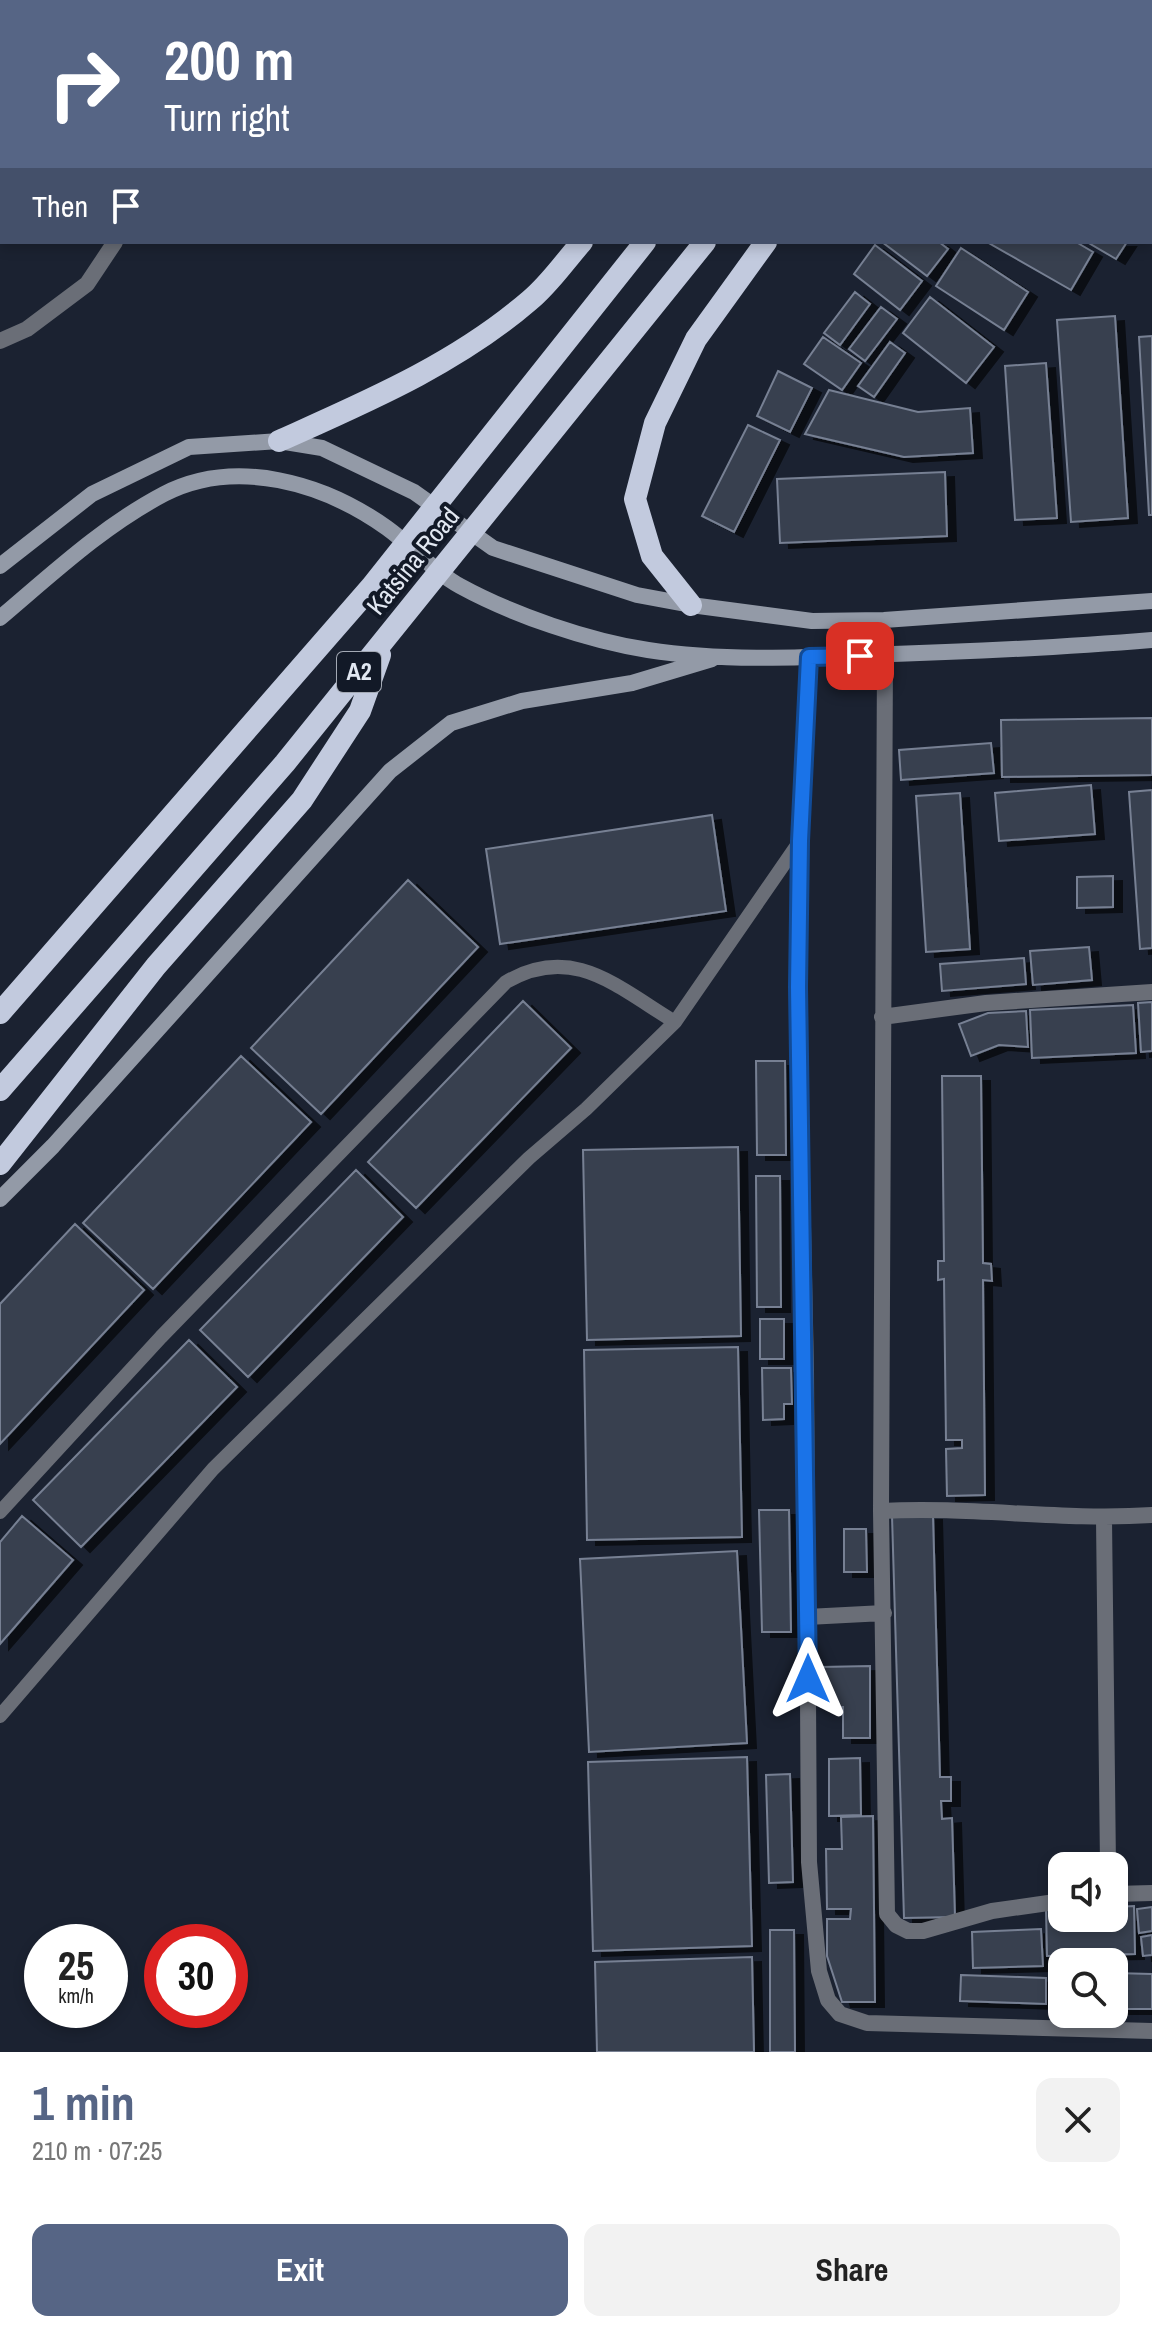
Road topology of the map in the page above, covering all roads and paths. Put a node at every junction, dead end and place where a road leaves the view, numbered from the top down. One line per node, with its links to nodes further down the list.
1 (114, 244): 6 (street)
2 (580, 244): 7 (highway)
3 (643, 244): 19 (highway, Katsina Road / A2)
4 (703, 244): 12 (highway, Katsina Road / A2)
5 (765, 244): 10 (highway)
6 (0, 341)
7 (279, 441): 8 (main road); 10 (main road)
8 (0, 566)
9 (1152, 601): 10 (main road)
10 (691, 605)
11 (0, 618): 15 (main road)
12 (385, 640): 22 (highway, Katsina Road / A2); 23 (highway)
13 (1152, 640): 14 (main road)
14 (885, 655): 16 (main road); 20 (street)
15 (722, 656): 16 (main road); 24 (main road)
16 (809, 657): 17 (street)
17 (800, 841): 21 (lane); 30 (street)
18 (1152, 992): 20 (street)
19 (0, 1013)
20 (882, 1017): 25 (street)
21 (675, 1022): 26 (lane); 31 (lane)
22 (0, 1090)
23 (0, 1164)
24 (0, 1199)
25 (881, 1511): 28 (street); 29 (street)
26 (0, 1512)
27 (1152, 1515): 28 (street)
28 (1104, 1519): 32 (street)
29 (884, 1613): 30 (street); 35 (street)
30 (807, 1617): 36 (street)
31 (0, 1716)
32 (1108, 1852)
33 (1152, 1893): 34 (street)
34 (1128, 1894)
35 (1048, 1903)
36 (1152, 2031)

